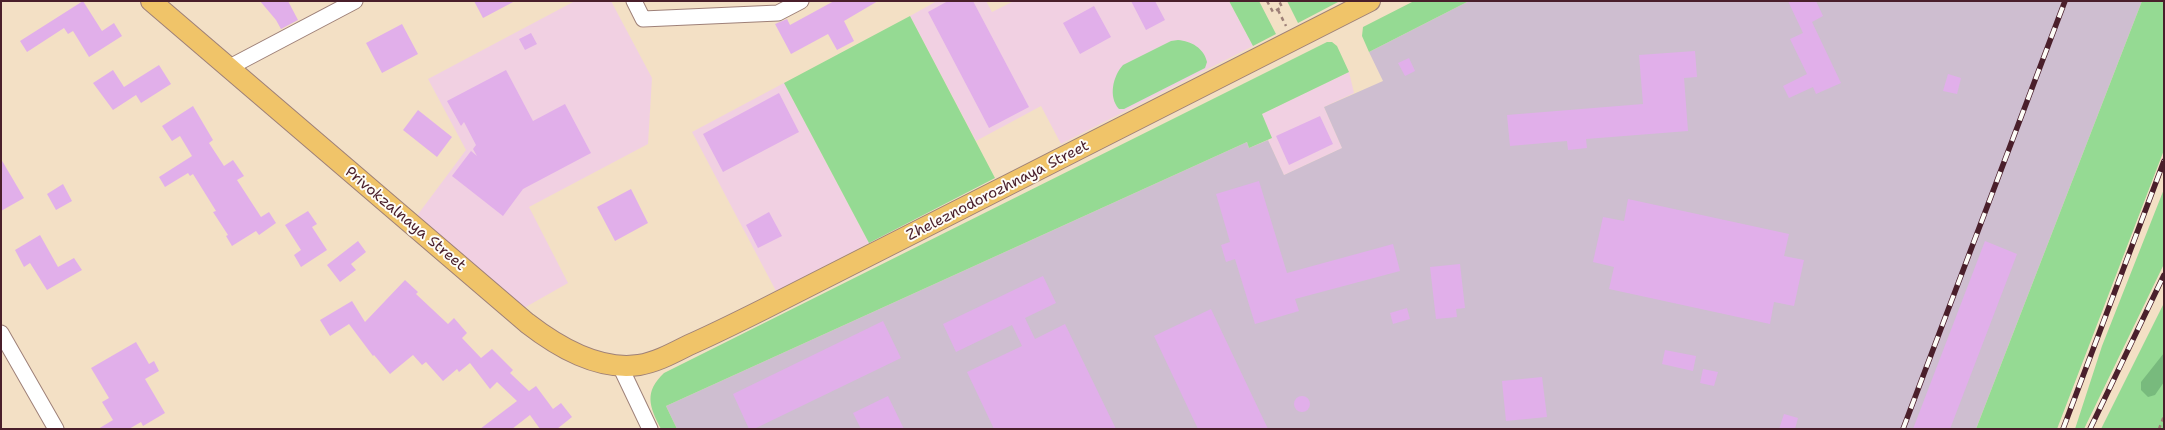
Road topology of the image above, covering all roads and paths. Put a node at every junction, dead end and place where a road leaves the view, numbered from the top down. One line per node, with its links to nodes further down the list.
1 (151, 1): 8 (main road, Privokzalnaya Street)
2 (355, 1): 8 (street)
3 (634, 1): 4 (street)
4 (801, 1)
5 (1267, 1): 6 (path)
6 (1280, 1)
7 (1370, 1): 10 (main road, Zheleznodorozhnaya Street)
8 (228, 68): 10 (main road, Privokzalnaya Street)
9 (1, 333): 12 (street)
10 (620, 366): 13 (street)
11 (2164, 416): 14 (path)
12 (56, 429)
13 (650, 429)
14 (2159, 429)

